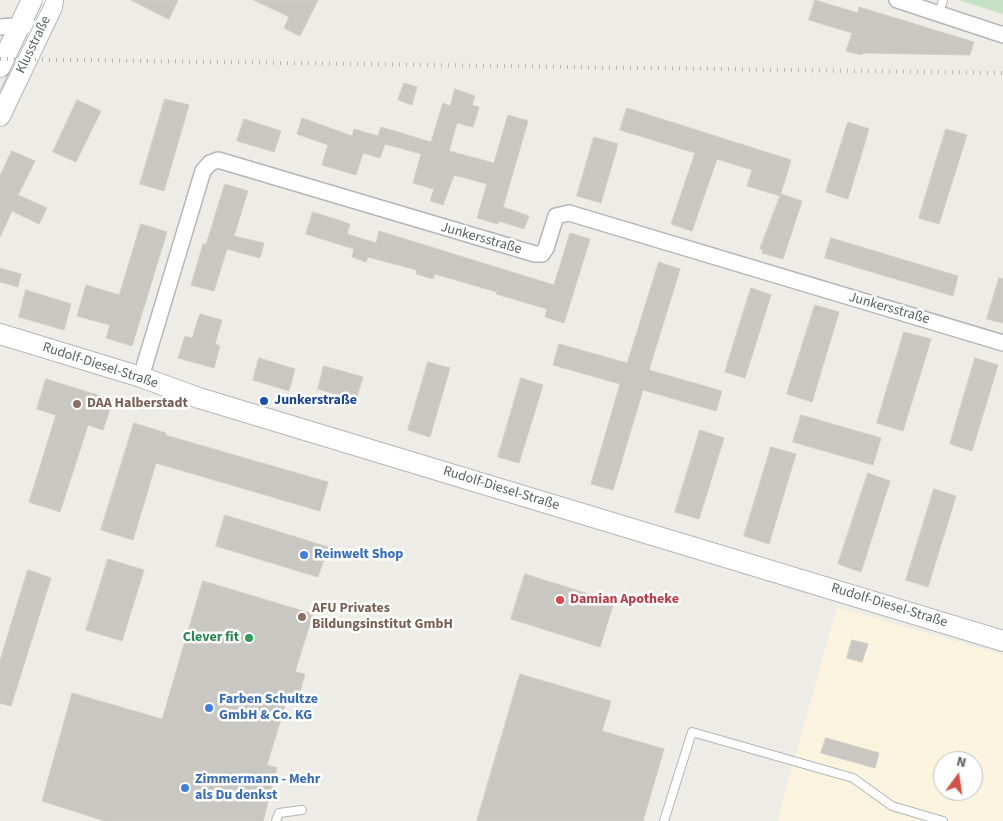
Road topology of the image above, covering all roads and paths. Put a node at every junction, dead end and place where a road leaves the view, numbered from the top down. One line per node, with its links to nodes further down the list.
1 (32, 0): 6 (street, Klusstraße)
2 (53, 0): 5 (street, Klusstraße)
3 (897, 0): 4 (street)
4 (942, 7): 7 (street)
5 (45, 22): 6 (street); 9 (street, Klusstraße)
6 (9, 27): 8 (street, Klusstraße)
7 (1003, 35)
8 (0, 66)
9 (0, 116)
10 (0, 334): 12 (street, Rudolf-Diesel-Straße)
11 (1003, 343): 12 (street, Junkersstraße)
12 (141, 377): 13 (street, Rudolf-Diesel-Straße)
13 (1003, 641)
14 (302, 810): 15 (lane)
15 (276, 821)
16 (664, 821): 17 (lane)
17 (943, 821)

